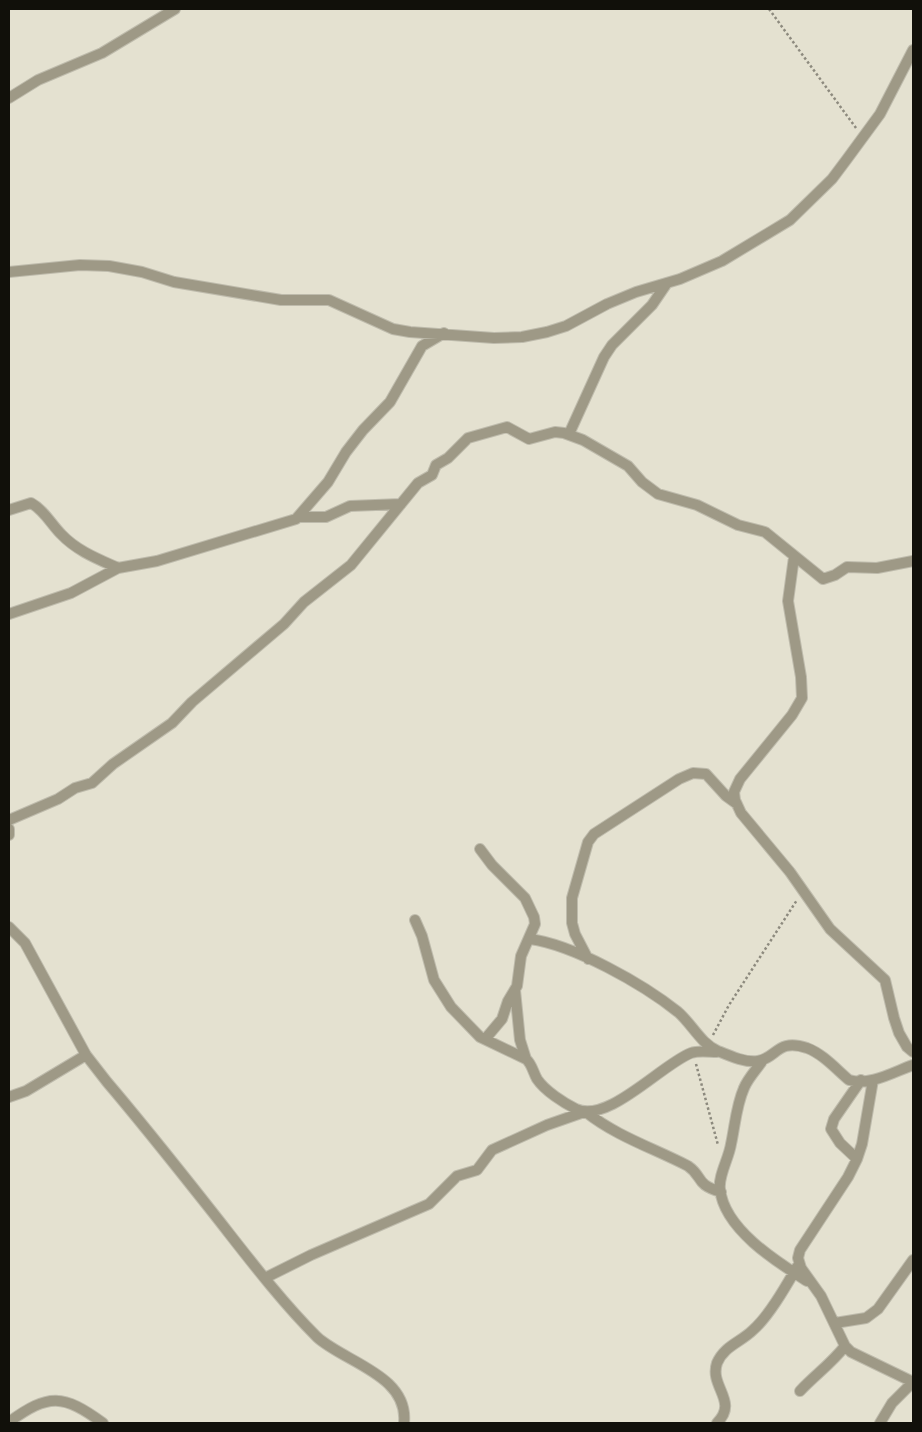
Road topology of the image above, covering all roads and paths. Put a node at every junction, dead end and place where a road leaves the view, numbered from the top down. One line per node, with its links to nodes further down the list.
1 (175, 9): 4 (street)
2 (768, 9): 5 (path)
3 (913, 50): 5 (street)
4 (9, 98)
5 (863, 137): 7 (street)
6 (9, 272): 8 (street)
7 (667, 283): 8 (street); 9 (street)
8 (444, 333): 12 (street)
9 (569, 434): 10 (street); 13 (street)
10 (401, 504): 12 (street); 18 (street)
11 (9, 510): 15 (street)
12 (299, 517): 15 (street)
13 (794, 557): 14 (street); 17 (street)
14 (913, 560)
15 (118, 568): 16 (street)
16 (9, 614)
17 (736, 804): 22 (street); 26 (street)
18 (9, 820)
19 (9, 829): 20 (street)
20 (9, 835)
21 (480, 849): 25 (street)
22 (802, 891): 29 (path); 31 (street)
23 (416, 920): 28 (street)
24 (9, 927): 33 (street)
25 (530, 939): 26 (street); 27 (street)
26 (588, 959): 29 (street)
27 (515, 990): 28 (street); 34 (street)
28 (486, 1038): 34 (street)
29 (709, 1046): 32 (street)
30 (694, 1052): 32 (street); 40 (street); 42 (path)
31 (913, 1052)
32 (721, 1053): 35 (street)
33 (86, 1054): 39 (street); 46 (street)
34 (526, 1059): 40 (street)
35 (764, 1060): 37 (street); 42 (street)
36 (913, 1065): 38 (street)
37 (861, 1080): 38 (street); 41 (street)
38 (873, 1080): 41 (street)
39 (9, 1097)
40 (585, 1112): 43 (street); 46 (street)
41 (856, 1159): 45 (street)
42 (725, 1166): 43 (street)
43 (721, 1192): 45 (street)
44 (913, 1260): 47 (street)
45 (796, 1268): 47 (street); 54 (street)
46 (265, 1278): 53 (street)
47 (835, 1323): 48 (street)
48 (845, 1346): 49 (street); 50 (street)
49 (913, 1382): 55 (street)
50 (800, 1391)
51 (9, 1422): 52 (street)
52 (103, 1423)
53 (404, 1423)
54 (717, 1423)
55 (880, 1423)

